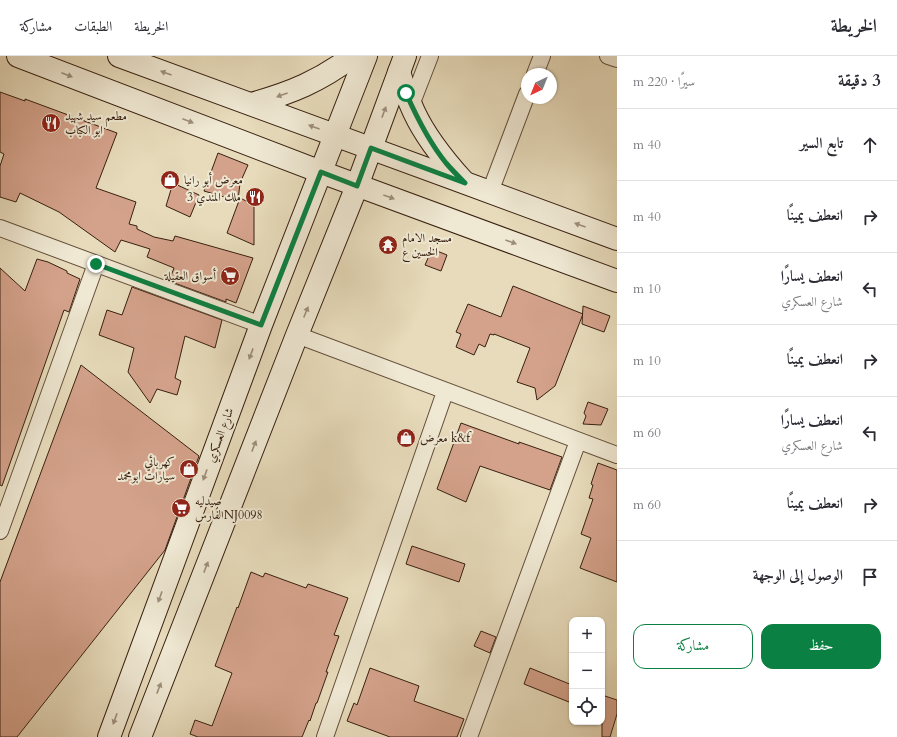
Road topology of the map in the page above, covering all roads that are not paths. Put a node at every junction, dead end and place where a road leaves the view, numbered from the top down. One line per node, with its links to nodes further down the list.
1 (18, 56): 17 (main road, one-way to 17)
2 (119, 56): 12 (main road, one-way to 2)
3 (353, 56): 9 (main road)
4 (366, 56): 15 (main road, شارع العسكري)
5 (430, 56): 14 (street)
6 (542, 56): 11 (street)
7 (608, 56): 8 (street)
8 (617, 59)
9 (332, 64): 12 (main road, one-way to 12)
10 (402, 64): 14 (main road); 16 (main road, one-way to 10)
11 (537, 68)
12 (251, 104): 15 (main road, one-way to 12)
13 (523, 104): 20 (street)
14 (411, 105): 18 (main road)
15 (336, 134): 16 (main road); 17 (main road, شارع العسكري)
16 (371, 148): 18 (main road); 19 (main road)
17 (321, 172): 19 (main road); 25 (main road, شارع العسكري)
18 (465, 183): 20 (main road)
19 (357, 186): 24 (main road, one-way to 24); 26 (main road, one-way to 19)
20 (490, 192): 22 (main road, one-way to 20)
21 (0, 228): 23 (street)
22 (617, 239)
23 (96, 264): 25 (street); 30 (street)
24 (617, 281)
25 (261, 325): 31 (main road, شارع العسكري, one-way to 31)
26 (297, 336): 27 (street); 32 (main road, one-way to 26)
27 (445, 392): 28 (street); 33 (street)
28 (578, 441): 29 (street); 34 (street)
29 (617, 455)
30 (0, 531)
31 (109, 737)
32 (140, 737)
33 (325, 737)
34 (469, 737)

